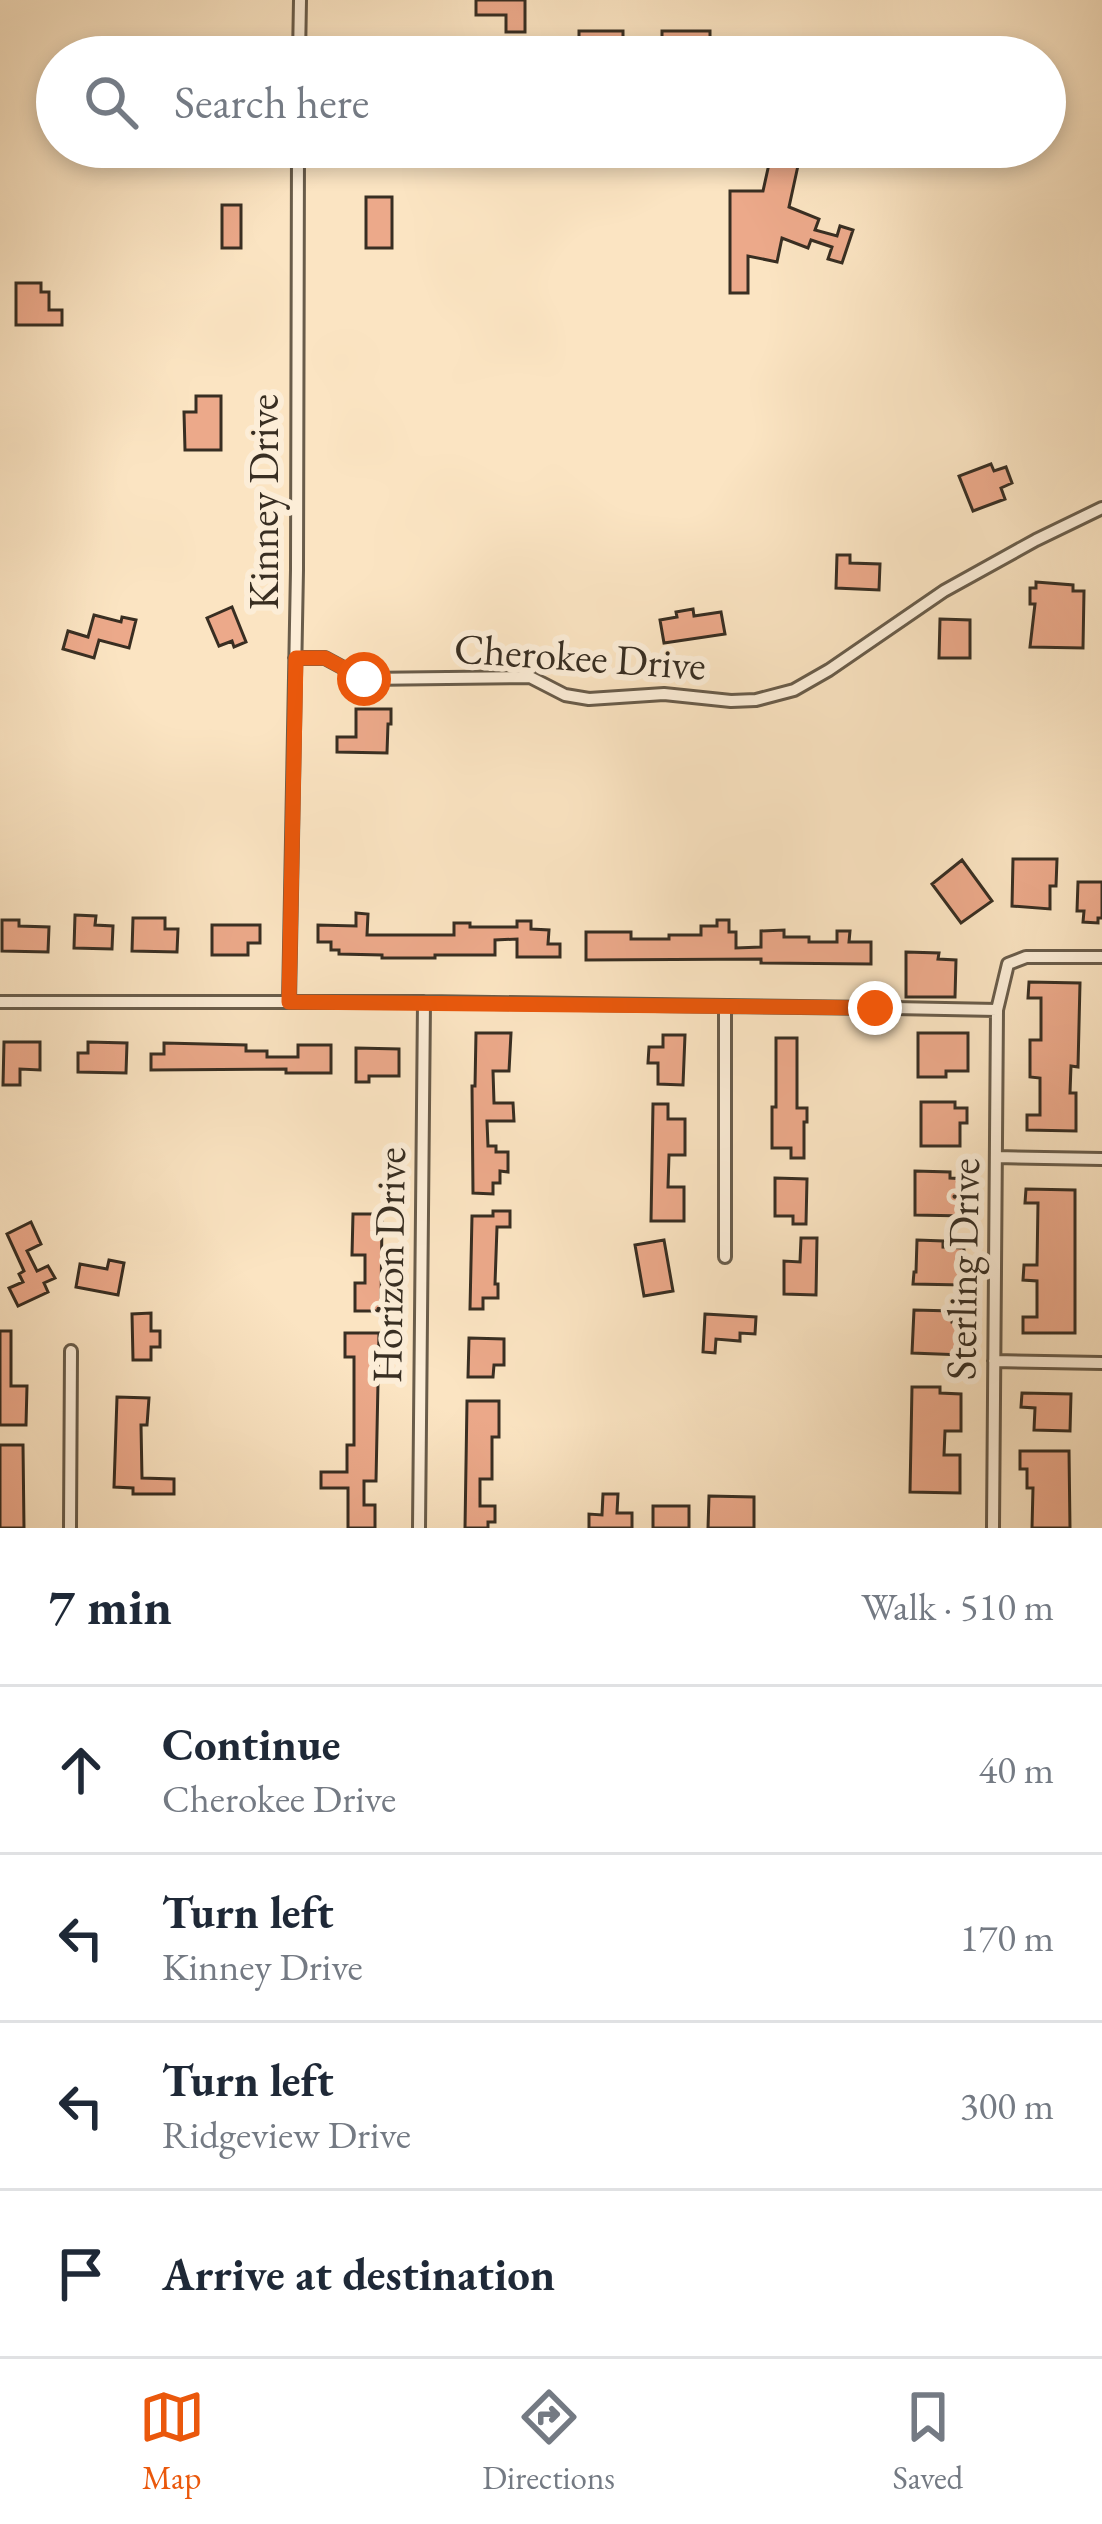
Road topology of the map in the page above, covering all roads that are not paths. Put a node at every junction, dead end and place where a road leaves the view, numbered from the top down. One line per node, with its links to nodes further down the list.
1 (300, 0): 2 (street)
2 (299, 36)
3 (298, 168): 5 (street, Kinney Drive)
4 (1102, 508): 5 (street, Cherokee Drive)
5 (296, 658): 8 (street, Kinney Drive)
6 (1102, 957): 13 (street)
7 (0, 1001): 8 (street)
8 (289, 1002): 9 (street)
9 (424, 1002): 10 (street); 21 (street, Horizon Drive)
10 (725, 1006): 11 (street); 16 (street)
11 (875, 1008)
12 (893, 1008): 13 (street)
13 (998, 1010): 14 (street, Sterling Drive)
14 (996, 1157): 15 (street); 18 (street, Sterling Drive)
15 (1102, 1160)
16 (725, 1256)
17 (71, 1351): 20 (street)
18 (994, 1361): 19 (street); 22 (street, Sterling Drive)
19 (1102, 1363)
20 (70, 1528)
21 (419, 1528)
22 (993, 1528)

